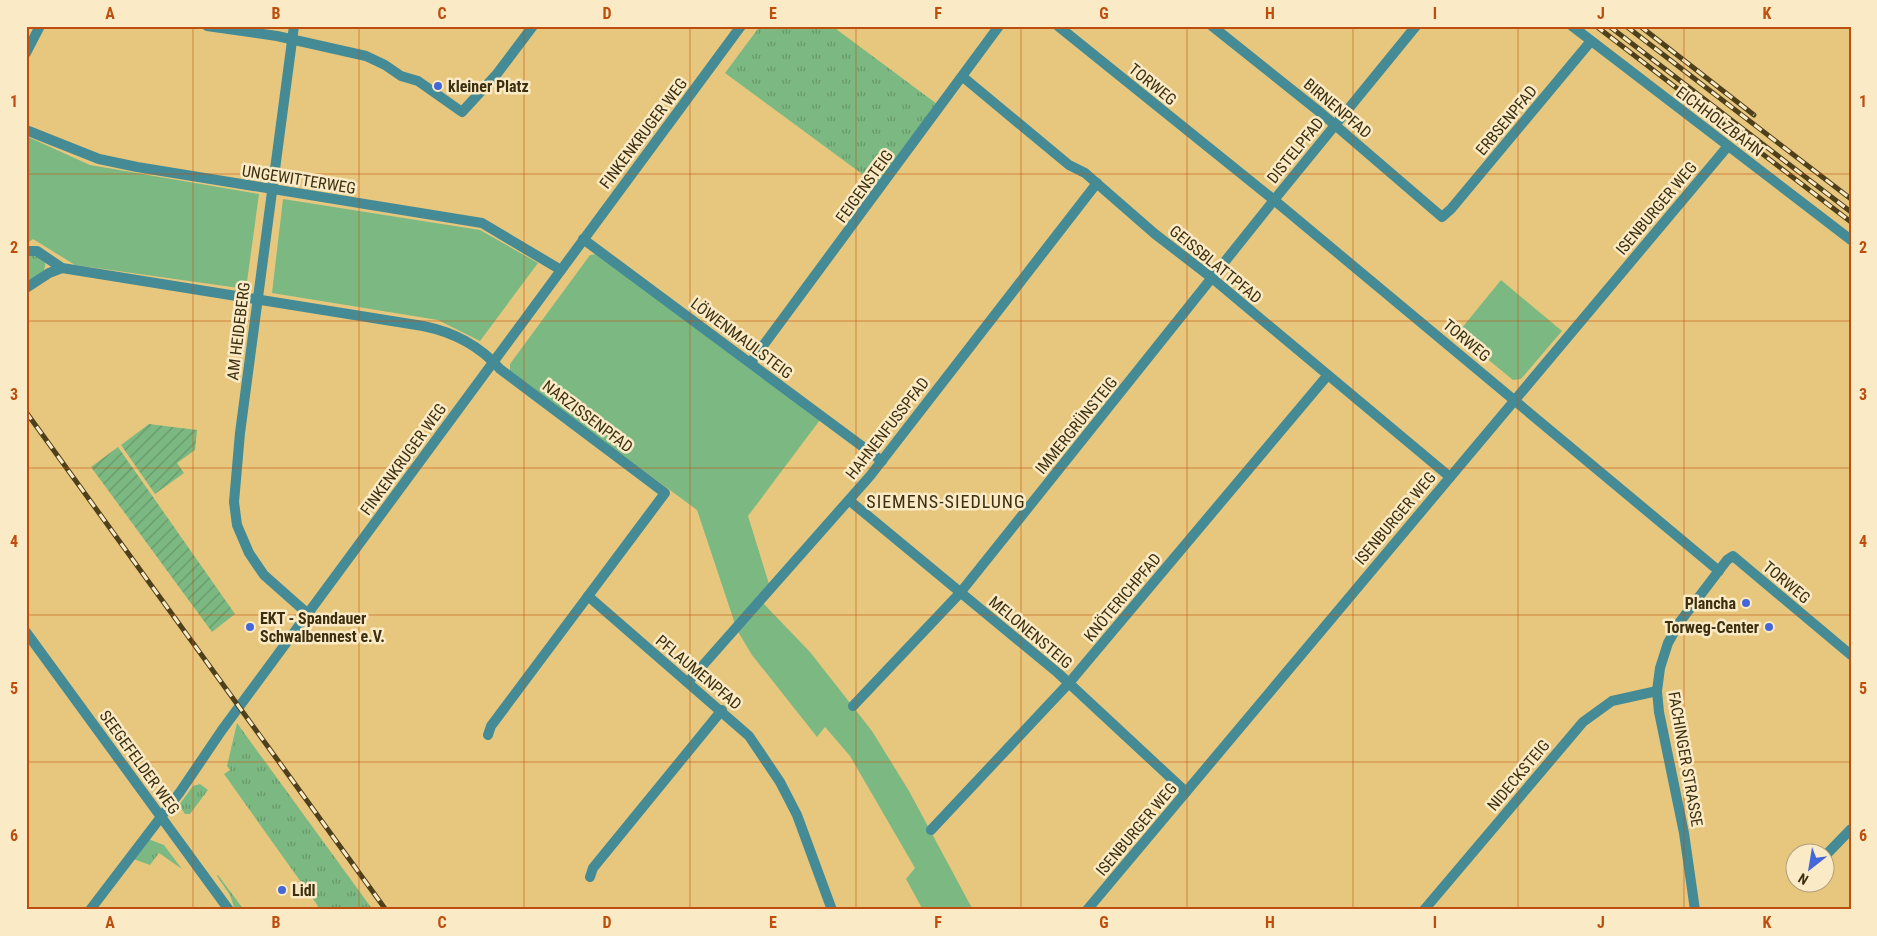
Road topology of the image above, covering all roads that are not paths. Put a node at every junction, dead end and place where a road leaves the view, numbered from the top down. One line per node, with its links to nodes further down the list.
1 (40, 26): 13 (street)
2 (207, 26): 11 (street)
3 (294, 26): 11 (street, AM HEIDEBERG)
4 (533, 26): 11 (street)
5 (741, 26): 22 (street, FINKENKRUGER WEG)
6 (999, 26): 14 (street, FEIGENSTEIG)
7 (1058, 26): 20 (street, TORWEG)
8 (1416, 26): 15 (street, DISTELPFAD)
9 (1572, 26): 12 (street, EICHHOLZBAHN)
10 (1215, 27): 15 (street, BIRNENPFAD)
11 (291, 40): 19 (street, AM HEIDEBERG)
12 (1591, 41): 17 (street, EICHHOLZBAHN); 21 (street, ERBSENPFAD)
13 (26, 54)
14 (962, 77): 18 (street, GEISSBLATTPFAD); 31 (street, FEIGENSTEIG)
15 (1335, 124): 20 (street, DISTELPFAD); 21 (street, BIRNENPFAD)
16 (26, 130): 19 (street, UNGEWITTERWEG)
17 (1728, 146): 23 (street, EICHHOLZBAHN); 33 (street, ISENBURGER WEG)
18 (1097, 183): 27 (street, GEISSBLATTPFAD); 34 (street, HAHNENFUSSPFAD)
19 (271, 190): 26 (street, UNGEWITTERWEG); 29 (street, AM HEIDEBERG)
20 (1274, 200): 27 (street, IMMERGRÜNSTEIG); 33 (street, TORWEG)
21 (1442, 217)
22 (583, 239): 26 (street, FINKENKRUGER WEG); 31 (street, LÖWENMAULSTEIG)
23 (1851, 240)
24 (26, 252): 25 (street)
25 (62, 268): 28 (street); 29 (street)
26 (561, 270): 30 (street, FINKENKRUGER WEG)
27 (1212, 278): 32 (street, GEISSBLATTPFAD); 38 (street, IMMERGRÜNSTEIG)
28 (26, 288)
29 (257, 299): 30 (street); 40 (street, AM HEIDEBERG)
30 (493, 362): 39 (street, NARZISSENPFAD); 40 (street, FINKENKRUGER WEG)
31 (751, 362): 34 (street, LÖWENMAULSTEIG)
32 (1327, 376): 35 (street, GEISSBLATTPFAD); 44 (street, KNÖTERICHPFAD)
33 (1515, 400): 35 (street, ISENBURGER WEG); 37 (street, TORWEG)
34 (882, 461): 36 (street, HAHNENFUSSPFAD)
35 (1450, 477): 49 (street, ISENBURGER WEG)
36 (850, 501): 38 (street, MELONENSTEIG); 43 (street, HAHNENFUSSPFAD)
37 (1719, 571): 42 (street, TORWEG); 45 (street, FACHINGER STRASSE)
38 (960, 593): 44 (street, MELONENSTEIG); 46 (street, IMMERGRÜNSTEIG)
39 (588, 596): 43 (street, PFLAUMENPFAD); 48 (street)
40 (308, 614): 50 (street, FINKENKRUGER WEG)
41 (26, 632): 50 (street, SEEGEFELDER WEG)
42 (1851, 654)
43 (688, 681): 47 (street, PFLAUMENPFAD)
44 (1069, 683): 49 (street, MELONENSTEIG); 52 (street, KNÖTERICHPFAD)
45 (1657, 691): 59 (street, NIDECKSTEIG); 60 (street, FACHINGER STRASSE)
46 (853, 706)
47 (722, 710): 54 (street); 57 (street, PFLAUMENPFAD)
48 (488, 735)
49 (1186, 792): 58 (street, ISENBURGER WEG)
50 (161, 816): 55 (street, FINKENKRUGER WEG); 56 (street, SEEGEFELDER WEG)
51 (1851, 829): 53 (street)
52 (931, 830)
53 (1834, 847)
54 (590, 877)
55 (90, 910)
56 (229, 910)
57 (832, 910)
58 (1087, 910)
59 (1424, 910)
60 (1695, 910)

